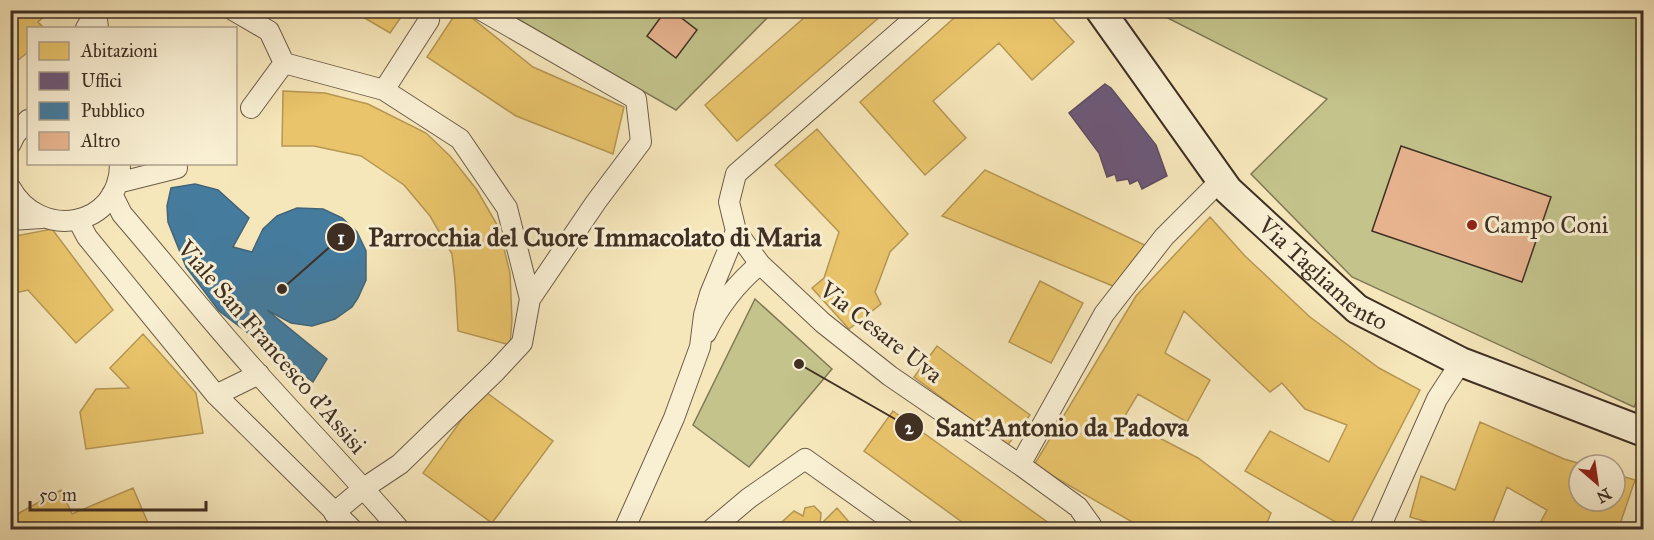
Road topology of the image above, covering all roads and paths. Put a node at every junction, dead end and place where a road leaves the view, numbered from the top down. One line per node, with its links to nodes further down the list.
1 (233, 10): 6 (street)
2 (430, 10): 7 (street)
3 (481, 10): 21 (street)
4 (924, 10): 19 (street)
5 (1100, 10): 13 (street, Via Tagliamento)
6 (285, 63): 7 (street); 8 (street)
7 (384, 90): 21 (street)
8 (251, 108)
9 (27, 121): 10 (street)
10 (10, 145)
11 (120, 165): 15 (street)
12 (177, 168): 15 (street)
13 (1221, 180): 23 (street, Via Tagliamento); 27 (street)
14 (10, 187): 16 (street)
15 (115, 188): 18 (street); 24 (street, Viale San Francesco d'Assisi)
16 (42, 218): 17 (street); 18 (street)
17 (10, 220)
18 (78, 220): 25 (street)
19 (736, 231): 20 (street, Via Cesare Uva); 22 (street)
20 (760, 264): 22 (street); 27 (street, Via Cesare Uva)
21 (530, 299): 28 (street)
22 (700, 347): 33 (street)
23 (1461, 362): 26 (street, Via Tagliamento); 36 (street)
24 (258, 374): 25 (street); 28 (street, Viale San Francesco d'Assisi)
25 (216, 395): 29 (street)
26 (1639, 429)
27 (1020, 465): 30 (street, Via Cesare Uva)
28 (364, 488): 29 (street); 32 (street, Viale San Francesco d'Assisi)
29 (334, 513): 31 (street)
30 (1093, 528)
31 (353, 530)
32 (400, 530)
33 (624, 530)
34 (711, 530): 35 (street)
35 (905, 530)
36 (1379, 530)

